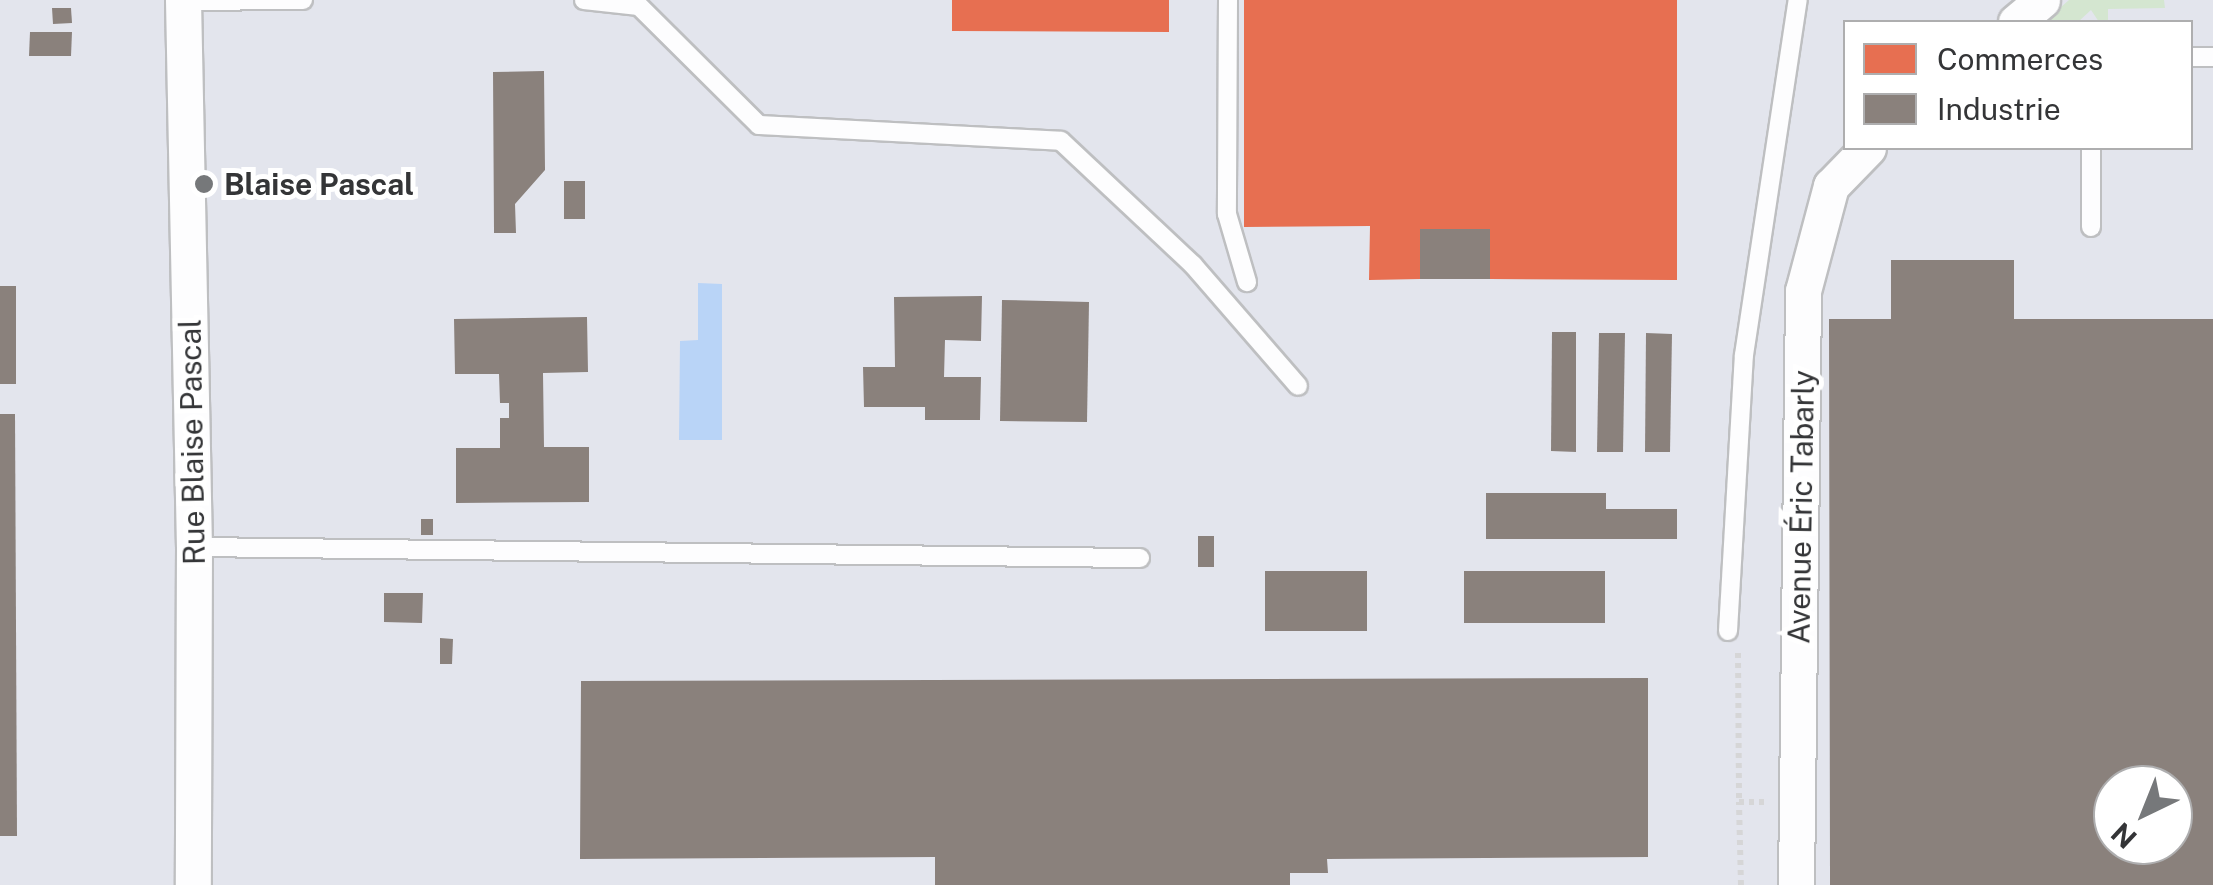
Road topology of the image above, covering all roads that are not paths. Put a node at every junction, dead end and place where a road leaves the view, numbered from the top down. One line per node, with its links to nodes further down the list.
1 (303, 0): 6 (lane)
2 (584, 0): 12 (lane)
3 (1228, 0): 11 (lane)
4 (1798, 0): 15 (lane)
5 (2042, 0): 7 (street)
6 (182, 1): 13 (street, Rue Blaise Pascal)
7 (2018, 20)
8 (1866, 150): 17 (street, Avenue Éric Tabarly)
9 (2091, 150): 10 (lane)
10 (2091, 227)
11 (1247, 282)
12 (1298, 386)
13 (194, 547): 14 (lane); 16 (street, Rue Blaise Pascal)
14 (1140, 558)
15 (1728, 631)
16 (192, 885)
17 (1796, 885)

